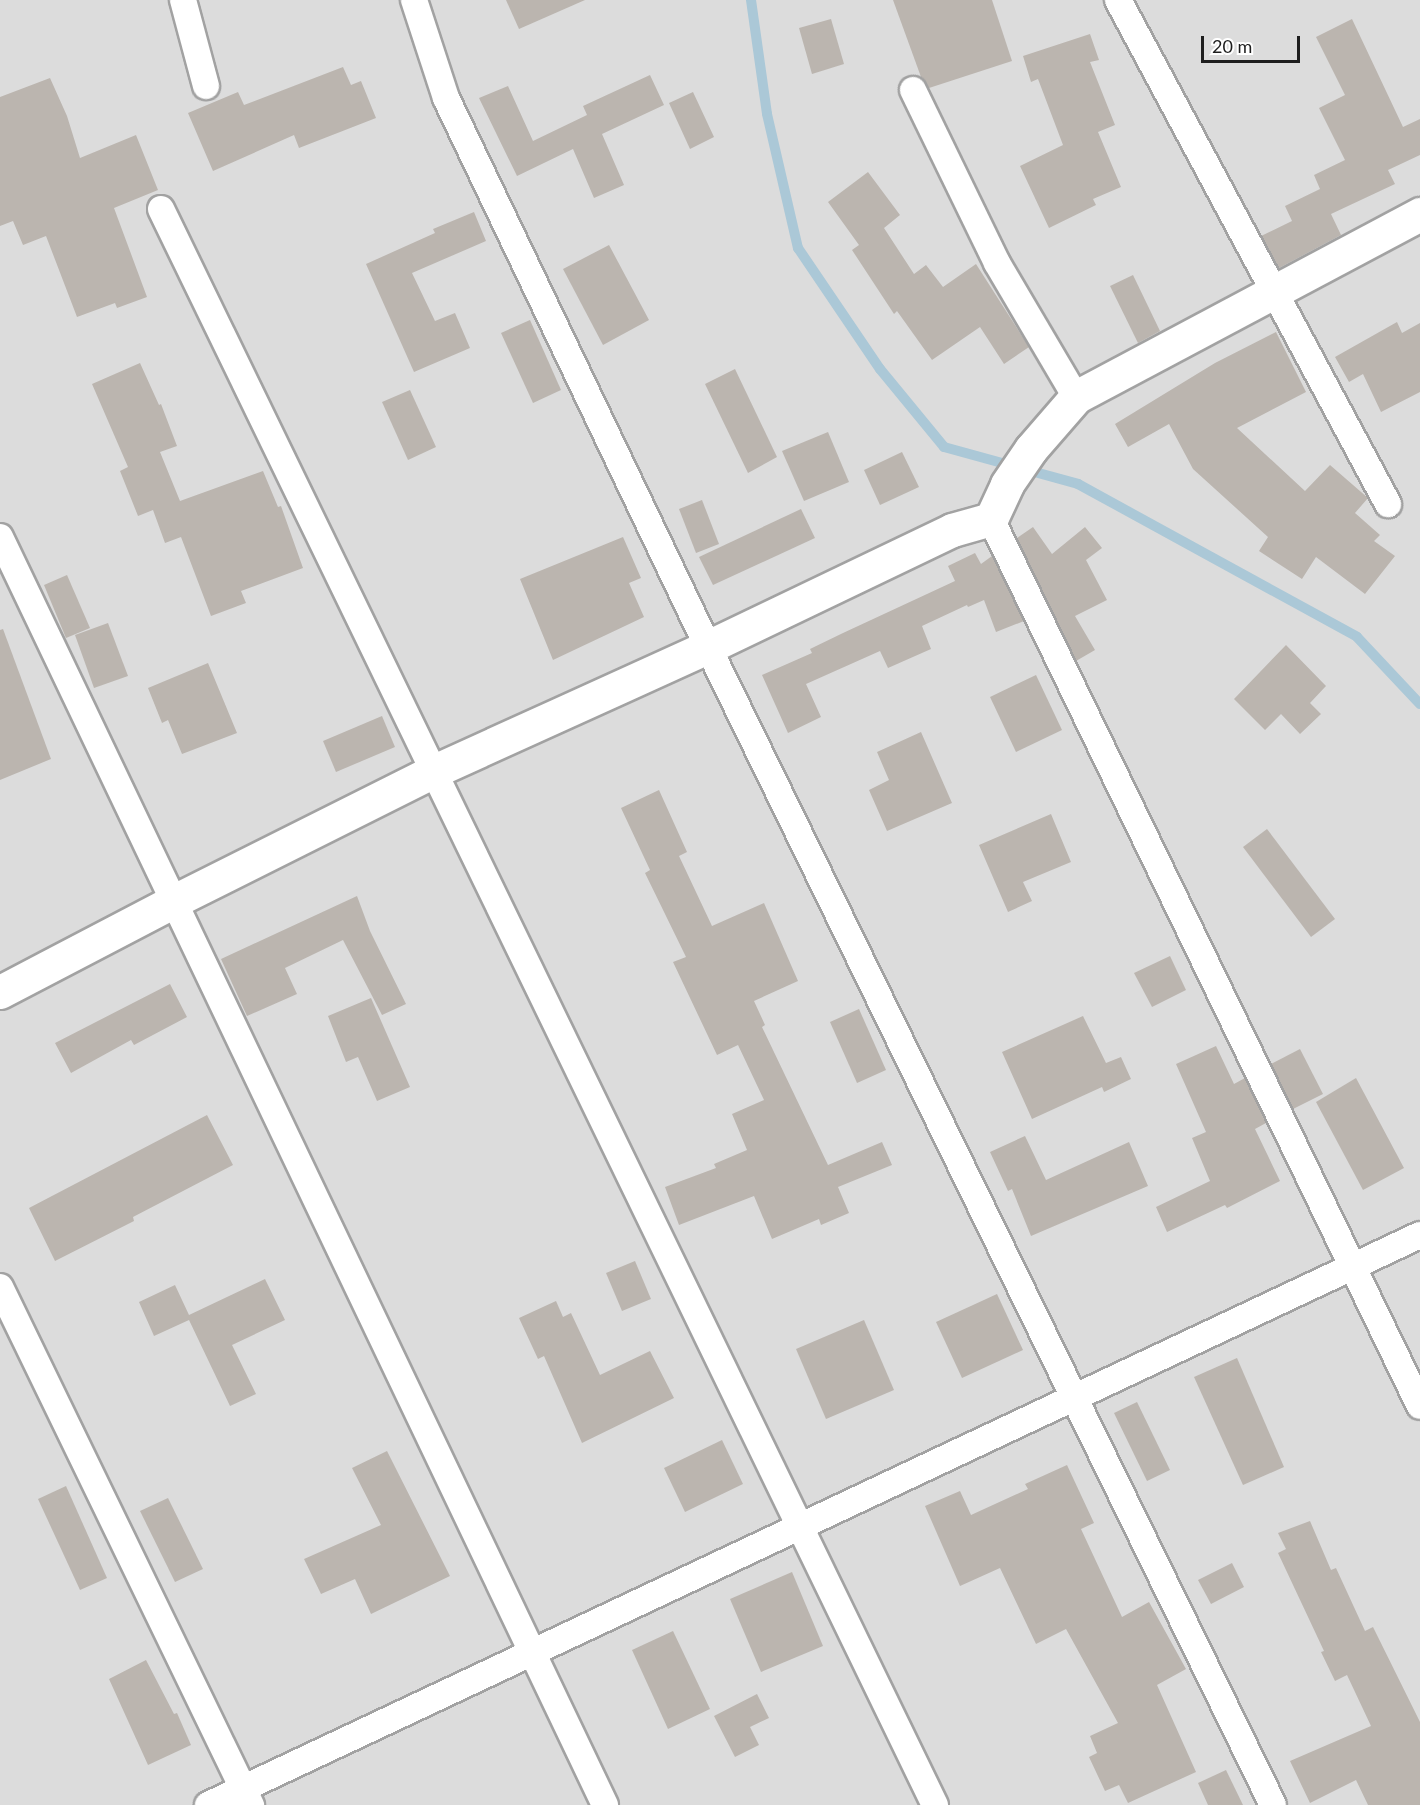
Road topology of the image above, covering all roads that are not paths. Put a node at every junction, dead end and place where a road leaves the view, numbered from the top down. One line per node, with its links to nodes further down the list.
1 (183, 0): 4 (street)
2 (414, 0): 13 (street)
3 (1118, 0): 8 (street)
4 (206, 86)
5 (912, 90): 9 (street)
6 (161, 209): 14 (street)
7 (1420, 214): 8 (street)
8 (1276, 291): 9 (street); 10 (street)
9 (1076, 397): 11 (street)
10 (1388, 504)
11 (991, 519): 13 (street); 18 (street)
12 (0, 537): 15 (street)
13 (708, 647): 14 (street); 20 (street)
14 (432, 772): 15 (street); 22 (street)
15 (172, 902): 16 (street); 23 (street)
16 (0, 992)
17 (1420, 1235): 18 (street)
18 (1351, 1267): 20 (street); 21 (street)
19 (0, 1287): 24 (street)
20 (1072, 1398): 22 (street); 28 (street)
21 (1420, 1406)
22 (800, 1526): 23 (street); 27 (street)
23 (533, 1652): 24 (street); 26 (street)
24 (247, 1797): 25 (street)
25 (208, 1805)
26 (605, 1805)
27 (935, 1805)
28 (1273, 1805)

